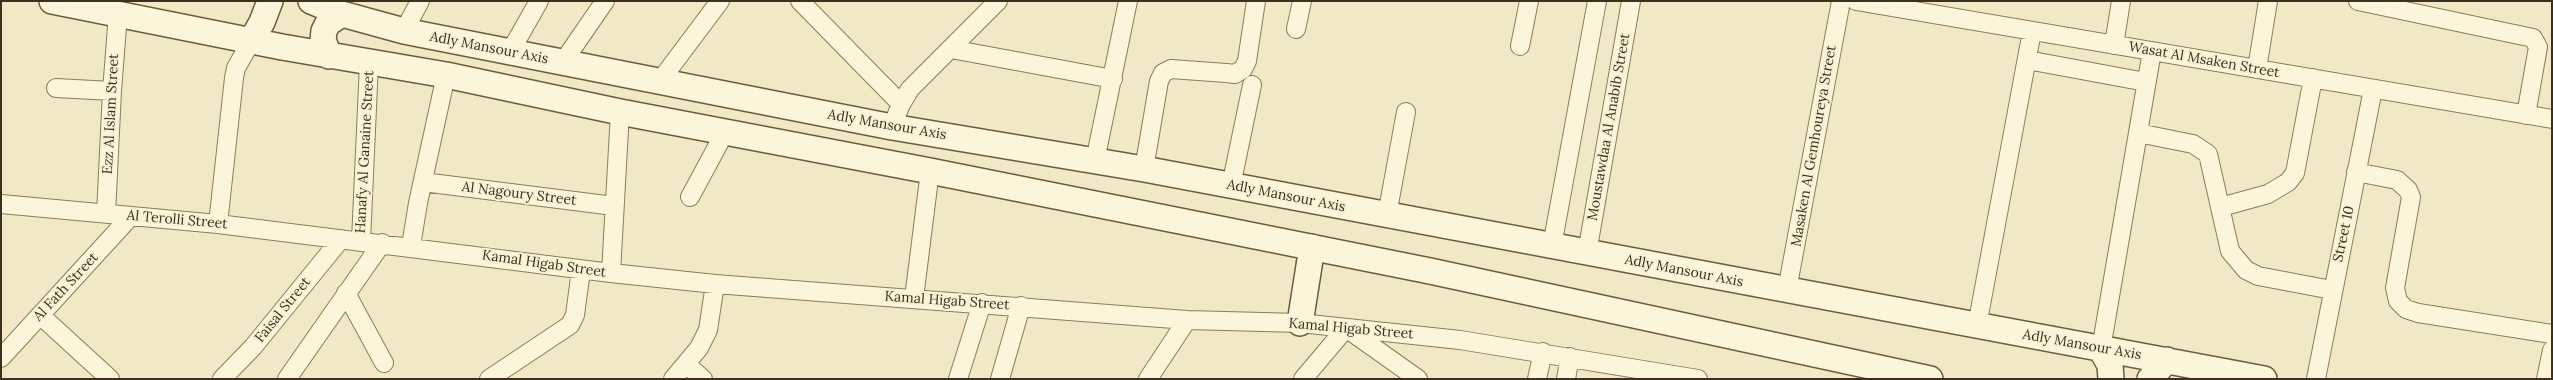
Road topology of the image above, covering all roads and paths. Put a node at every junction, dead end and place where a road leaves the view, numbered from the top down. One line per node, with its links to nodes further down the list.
1 (52, 1): 21 (main road)
2 (270, 1): 26 (main road)
3 (310, 1): 22 (main road, Adly Mansour Axis)
4 (420, 1): 24 (street)
5 (539, 1): 31 (street)
6 (605, 1): 35 (street)
7 (720, 1): 40 (street)
8 (800, 1): 46 (street)
9 (998, 1): 29 (street)
10 (1128, 1): 39 (street)
11 (1302, 1): 23 (street)
12 (1529, 1): 28 (street)
13 (1597, 1): 71 (street)
14 (1631, 1): 73 (street, Moustawdaa Al Anabib Street)
15 (1841, 1): 77 (street, Masaken Al Gemhoureya Street)
16 (1856, 1): 25 (street, Wasat Al Msaken Street)
17 (2121, 1): 27 (street)
18 (2268, 1): 36 (street)
19 (2358, 1): 49 (street)
20 (1252, 2): 55 (street)
21 (118, 14): 26 (main road); 45 (street, Ezz Al Islam Street)
22 (342, 14): 24 (main road, Adly Mansour Axis); 32 (main road)
23 (1296, 29)
24 (404, 31): 31 (main road, Adly Mansour Axis)
25 (2032, 31): 27 (street, Wasat Al Msaken Street); 33 (street)
26 (252, 40): 32 (main road); 67 (street)
27 (2114, 45): 30 (street, Wasat Al Msaken Street)
28 (1520, 46)
29 (951, 49): 39 (street); 46 (street)
30 (2152, 51): 36 (street, Wasat Al Msaken Street); 41 (street)
31 (510, 52): 35 (main road, Adly Mansour Axis)
32 (329, 56): 34 (main road)
33 (2027, 60): 41 (street); 86 (street)
34 (369, 62): 37 (main road); 68 (street, Hanafy Al Ganaine Street)
35 (563, 62): 40 (main road, Adly Mansour Axis)
36 (2256, 69): 38 (street, Wasat Al Msaken Street)
37 (446, 75): 47 (main road); 58 (street)
38 (2313, 78): 44 (street, Wasat Al Msaken Street); 63 (street)
39 (1113, 79): 54 (street)
40 (660, 81): 51 (main road, Adly Mansour Axis)
41 (2146, 82): 53 (street)
42 (1252, 85): 59 (street)
43 (56, 88): 45 (street)
44 (2373, 89): 49 (street, Wasat Al Msaken Street); 57 (street, Street 10)
45 (112, 91): 64 (street, Ezz Al Islam Street)
46 (901, 104): 51 (street)
47 (620, 112): 52 (main road); 62 (street)
48 (1406, 112): 65 (street)
49 (2526, 115): 50 (street, Wasat Al Msaken Street)
50 (2552, 119)
51 (892, 127): 54 (main road, Adly Mansour Axis)
52 (725, 132): 56 (main road); 60 (street)
53 (2138, 133): 63 (street); 89 (street)
54 (1095, 161): 55 (main road, Adly Mansour Axis)
55 (1144, 169): 59 (main road, Adly Mansour Axis)
56 (930, 171): 72 (main road); 80 (street)
57 (2356, 172): 78 (street, Street 10); 88 (street)
58 (423, 182): 62 (street, Al Nagoury Street); 70 (street)
59 (1231, 186): 65 (main road, Adly Mansour Axis)
60 (690, 197)
61 (1, 204): 64 (street, Al Terolli Street)
62 (614, 206): 75 (street)
63 (2221, 207): 78 (street)
64 (106, 214): 66 (street, Al Terolli Street)
65 (1387, 215): 71 (main road, Adly Mansour Axis)
66 (131, 216): 67 (street, Al Terolli Street); 83 (street, Al Fath Street)
67 (218, 224): 68 (street, Al Terolli Street)
68 (351, 240): 69 (street, Kamal Higab Street); 99 (street, Faisal Street)
69 (382, 243): 70 (street, Kamal Higab Street); 79 (street)
70 (411, 246): 74 (street, Kamal Higab Street)
71 (1552, 246): 73 (main road, Adly Mansour Axis)
72 (1312, 247): 85 (main road); 111 (main road)
73 (1587, 252): 77 (main road, Adly Mansour Axis)
74 (581, 270): 75 (street, Kamal Higab Street); 97 (street)
75 (612, 273): 76 (street, Kamal Higab Street)
76 (716, 284): 80 (street, Kamal Higab Street); 96 (street)
77 (1787, 290): 86 (main road, Adly Mansour Axis)
78 (2332, 290): 115 (street, Street 10)
79 (346, 293): 95 (street); 100 (street)
80 (914, 298): 81 (street, Kamal Higab Street)
81 (982, 303): 82 (street, Kamal Higab Street); 103 (street)
82 (1021, 306): 84 (street, Kamal Higab Street); 104 (street)
83 (40, 315): 93 (street, Al Fath Street); 98 (street)
84 (1188, 320): 85 (street, Kamal Higab Street); 105 (street)
85 (1300, 323): 87 (street, Kamal Higab Street)
86 (1977, 326): 89 (main road, Adly Mansour Axis)
87 (1346, 328): 91 (street, Kamal Higab Street); 106 (street); 107 (street)
88 (2552, 334)
89 (2101, 349): 94 (main road, Adly Mansour Axis); 112 (main road)
90 (2552, 350): 116 (street)
91 (1543, 352): 92 (street, Kamal Higab Street); 108 (street)
92 (1570, 357): 109 (street); 110 (street, Kamal Higab Street)
93 (1, 358)
94 (2167, 360): 113 (main road); 114 (main road, Adly Mansour Axis)
95 (384, 363)
96 (686, 364): 101 (street); 102 (street)
97 (490, 378)
98 (110, 379)
99 (222, 379)
100 (287, 379)
101 (674, 379)
102 (703, 379)
103 (958, 379)
104 (1000, 379)
105 (1148, 379)
106 (1303, 379)
107 (1418, 379)
108 (1537, 379)
109 (1566, 379)
110 (1698, 379)
111 (1930, 379)
112 (2111, 379)
113 (2150, 379)
114 (2264, 379)
115 (2316, 379)
116 (2546, 379)

